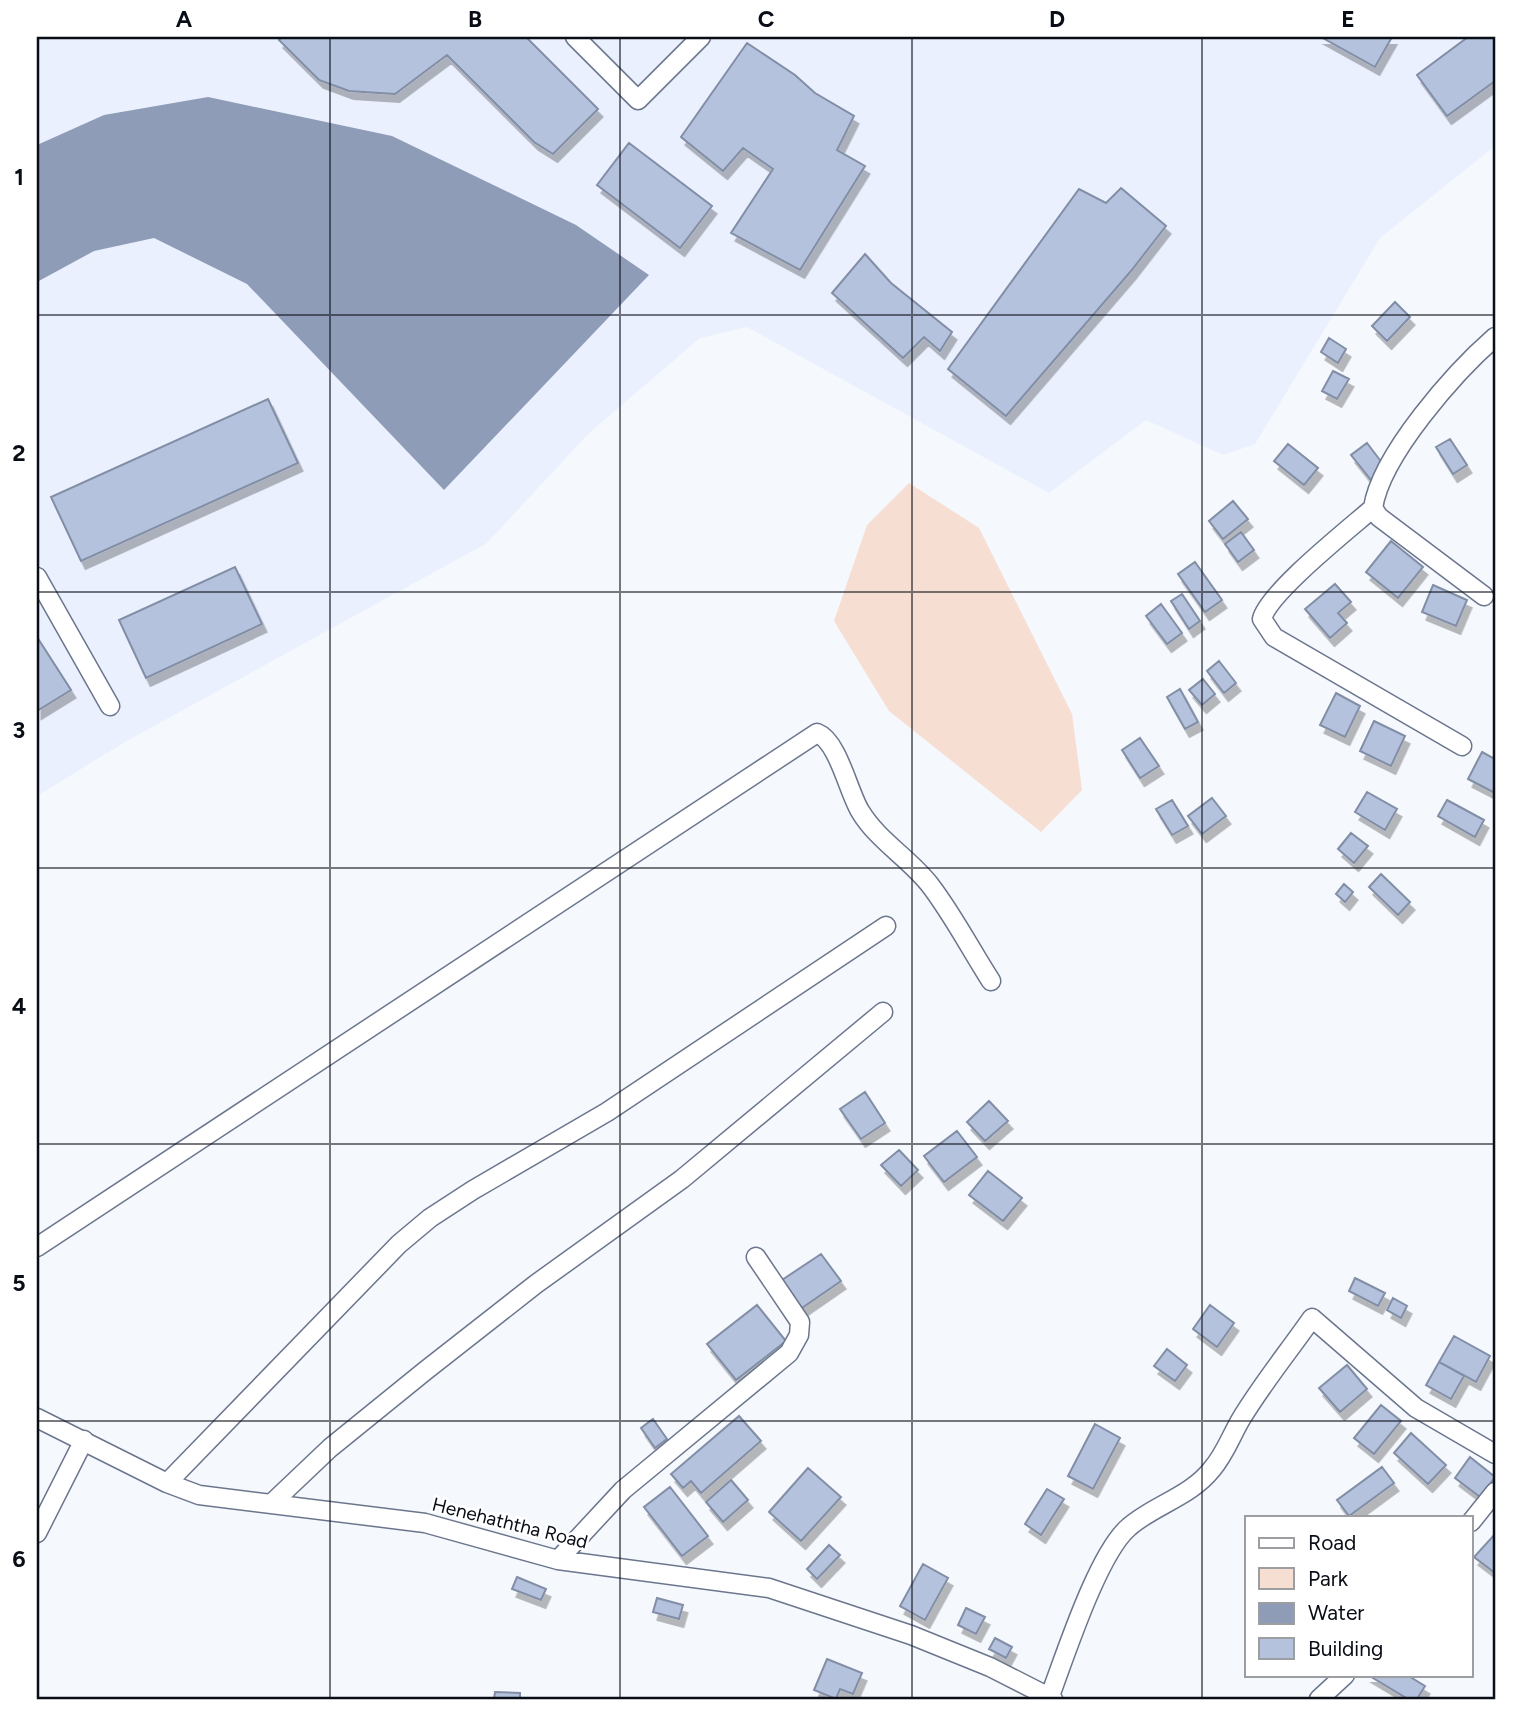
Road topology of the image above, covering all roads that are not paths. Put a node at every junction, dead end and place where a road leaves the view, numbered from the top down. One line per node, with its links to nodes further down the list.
1 (575, 37): 2 (street)
2 (701, 37)
3 (1495, 337): 4 (street)
4 (1373, 508): 6 (street); 8 (street)
5 (37, 577): 7 (street)
6 (1484, 596)
7 (110, 706)
8 (1462, 746)
9 (886, 926): 17 (street)
10 (991, 981): 12 (street)
11 (883, 1012): 19 (street)
12 (37, 1247)
13 (756, 1258): 22 (street)
14 (37, 1418): 15 (street, Henehaththa Road)
15 (84, 1440): 17 (street, Henehaththa Road); 21 (street)
16 (1495, 1454): 24 (street)
17 (167, 1483): 19 (street, Henehaththa Road)
18 (1495, 1492): 20 (street)
19 (271, 1504): 22 (street, Henehaththa Road)
20 (1472, 1521)
21 (37, 1533)
22 (558, 1560): 24 (street, Henehaththa Road)
23 (1344, 1676): 25 (street)
24 (1052, 1698)
25 (1319, 1699)

